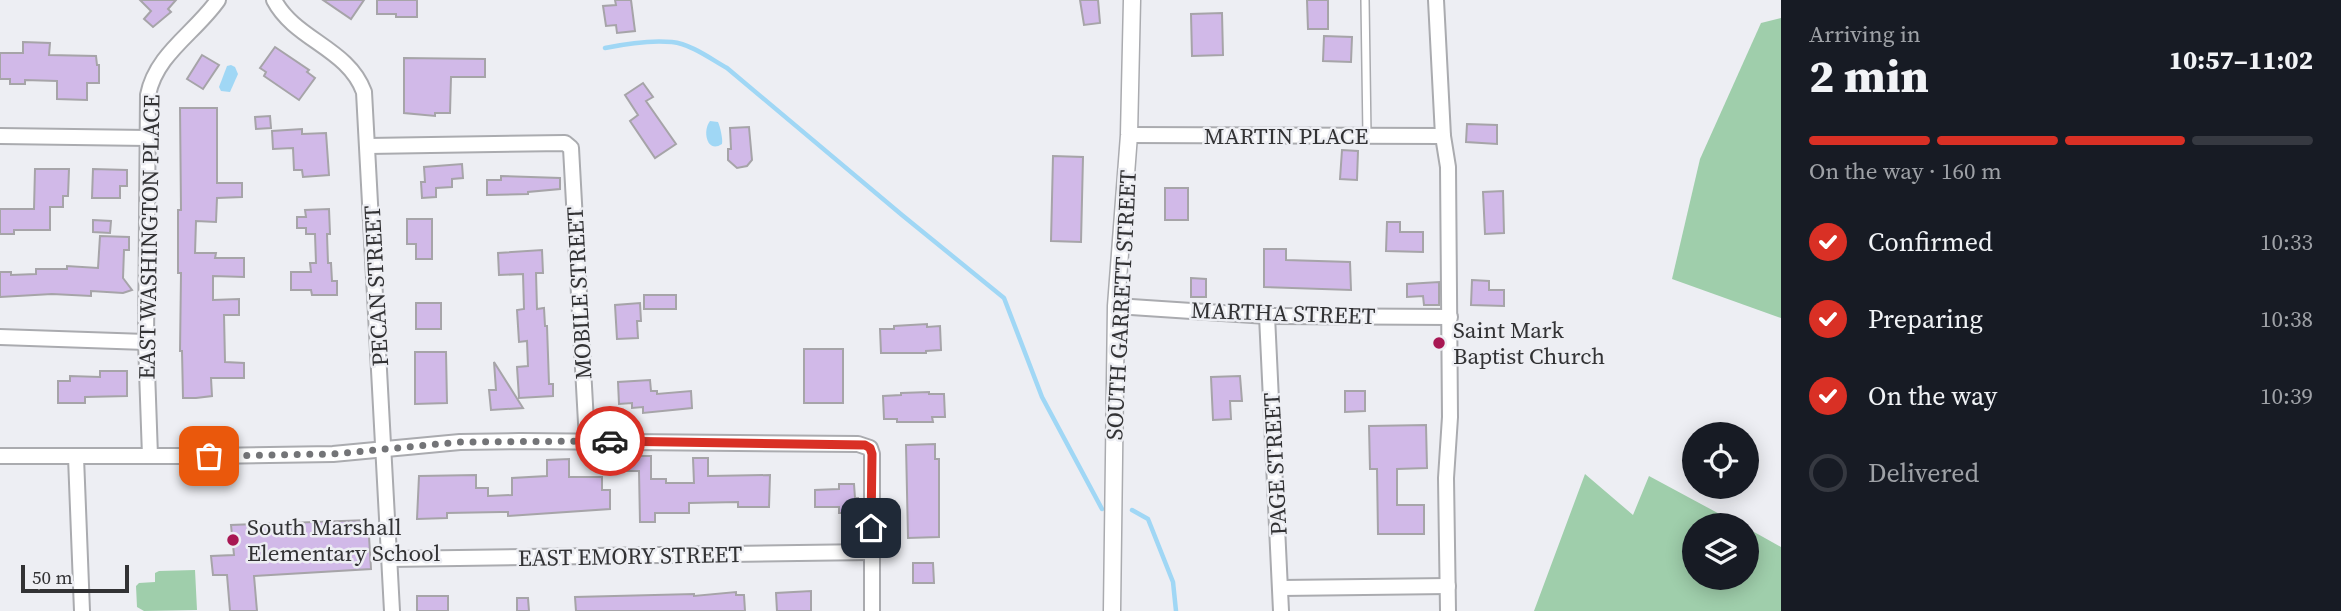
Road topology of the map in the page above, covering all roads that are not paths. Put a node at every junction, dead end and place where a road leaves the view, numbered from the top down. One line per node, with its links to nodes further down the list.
1 (218, 0): 10 (street, EAST WASHINGTON PLACE)
2 (274, 0): 11 (street, PECAN STREET)
3 (1132, 0): 6 (street, SOUTH GARRETT STREET)
4 (1365, 0): 8 (lane)
5 (1436, 0): 9 (street)
6 (1129, 135): 8 (street, MARTIN PLACE); 12 (street, SOUTH GARRETT STREET)
7 (0, 136): 10 (street)
8 (1367, 136): 9 (street, MARTIN PLACE)
9 (1443, 136): 14 (street)
10 (148, 138): 16 (street, EAST WASHINGTON PLACE)
11 (368, 146): 17 (street, MOBILE STREET); 18 (street, PECAN STREET)
12 (1116, 306): 13 (street, MARTHA STREET); 29 (street, SOUTH GARRETT STREET)
13 (1268, 316): 14 (street, MARTHA STREET); 25 (street, PAGE STREET)
14 (1450, 317): 24 (street)
15 (0, 337): 16 (street)
16 (146, 342): 20 (street, EAST WASHINGTON PLACE)
17 (587, 441): 18 (street); 22 (street)
18 (385, 450): 20 (street); 23 (street, PECAN STREET)
19 (0, 456): 21 (street)
20 (150, 456): 21 (street)
21 (76, 457): 26 (street)
22 (870, 552): 23 (street, EAST EMORY STREET); 28 (street)
23 (389, 559): 27 (street, PECAN STREET)
24 (1448, 586): 25 (street); 31 (street)
25 (1281, 589): 30 (street, PAGE STREET)
26 (82, 611)
27 (392, 611)
28 (872, 611)
29 (1112, 611)
30 (1281, 611)
31 (1448, 611)

